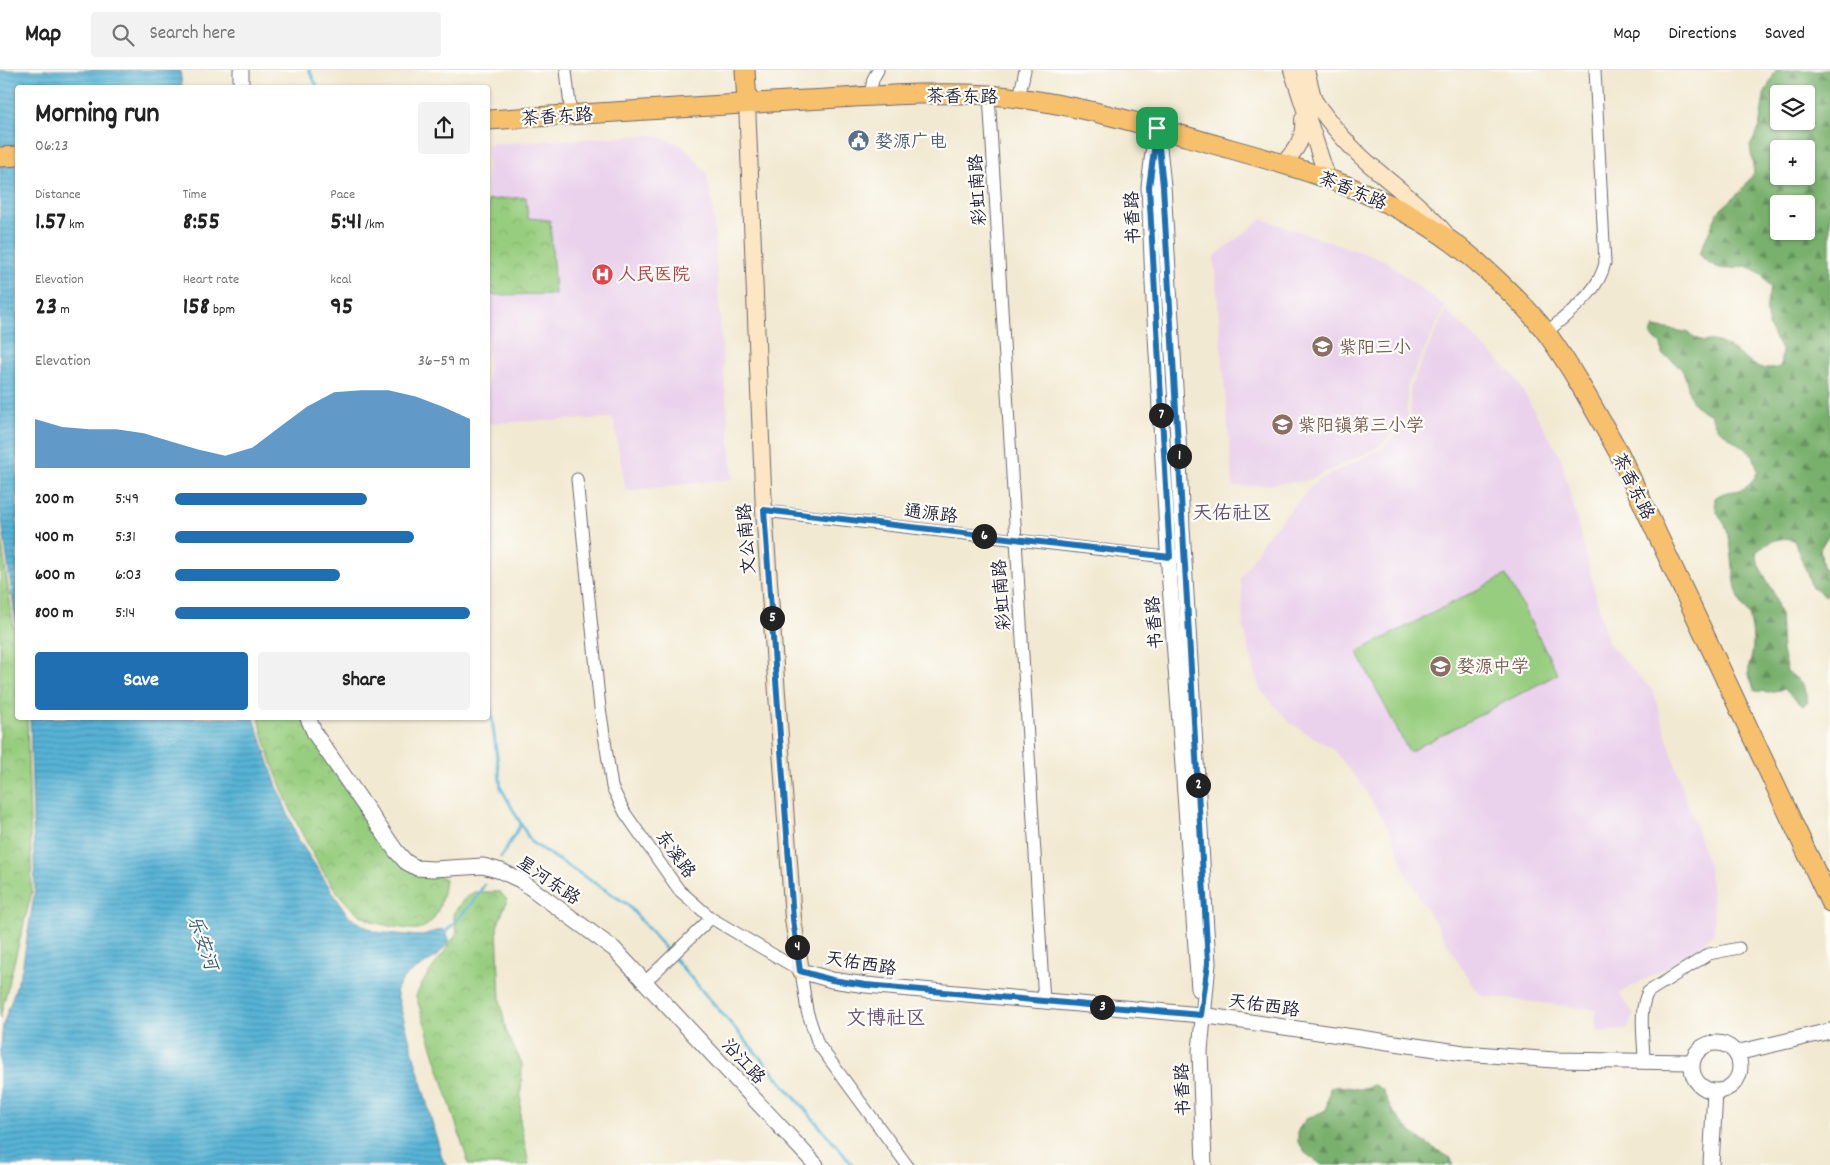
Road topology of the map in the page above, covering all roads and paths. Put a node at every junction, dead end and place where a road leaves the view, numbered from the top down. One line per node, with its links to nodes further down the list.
1 (241, 70): 9 (street)
2 (566, 70): 15 (street)
3 (745, 70): 14 (main road)
4 (878, 70): 11 (street)
5 (1025, 70): 12 (street)
6 (1292, 70): 13 (main road)
7 (1306, 70): 13 (main road)
8 (1595, 70): 23 (street)
9 (241, 85)
10 (989, 95): 11 (main road, 茶香东路); 12 (main road, 茶香东路); 26 (street, 彩虹南路)
11 (870, 96): 14 (main road, 茶香东路)
12 (1019, 98): 17 (main road, 茶香东路)
13 (1307, 100): 20 (main road); 21 (main road); 22 (main road)
14 (747, 103): 15 (main road, 茶香东路); 25 (main road, 文公南路)
15 (571, 115): 16 (main road, 茶香东路)
16 (490, 120)
17 (1157, 128): 20 (main road, 茶香东路); 27 (street, 书香路)
18 (15, 156): 19 (main road)
19 (0, 157)
20 (1284, 164): 21 (main road, 茶香东路)
21 (1326, 177): 22 (main road, 茶香东路)
22 (1453, 242): 23 (main road, 茶香东路)
23 (1546, 333): 29 (main road, 茶香东路)
24 (578, 479): 30 (street, 东溪路)
25 (764, 510): 26 (street, 通源路); 32 (main road, 文公南路)
26 (1015, 540): 27 (street, 通源路); 34 (street, 彩虹南路)
27 (1176, 556): 35 (street, 书香路)
28 (309, 720): 33 (street, 星河东路)
29 (1830, 902)
30 (711, 918): 32 (street, 东溪路); 33 (street)
31 (1739, 948): 38 (street)
32 (800, 971): 34 (street, 天佑西路); 42 (street)
33 (645, 982): 41 (street, 沿江路)
34 (1044, 1002): 35 (street, 天佑西路)
35 (1201, 1015): 38 (street, 天佑西路); 43 (street, 书香路)
36 (1830, 1031): 37 (street)
37 (1736, 1053): 39 (street); 40 (street)
38 (1644, 1061): 39 (street, 天佑西路)
39 (1692, 1062): 40 (street)
40 (1715, 1092): 44 (street)
41 (816, 1165)
42 (907, 1165)
43 (1204, 1165)
44 (1711, 1165)

